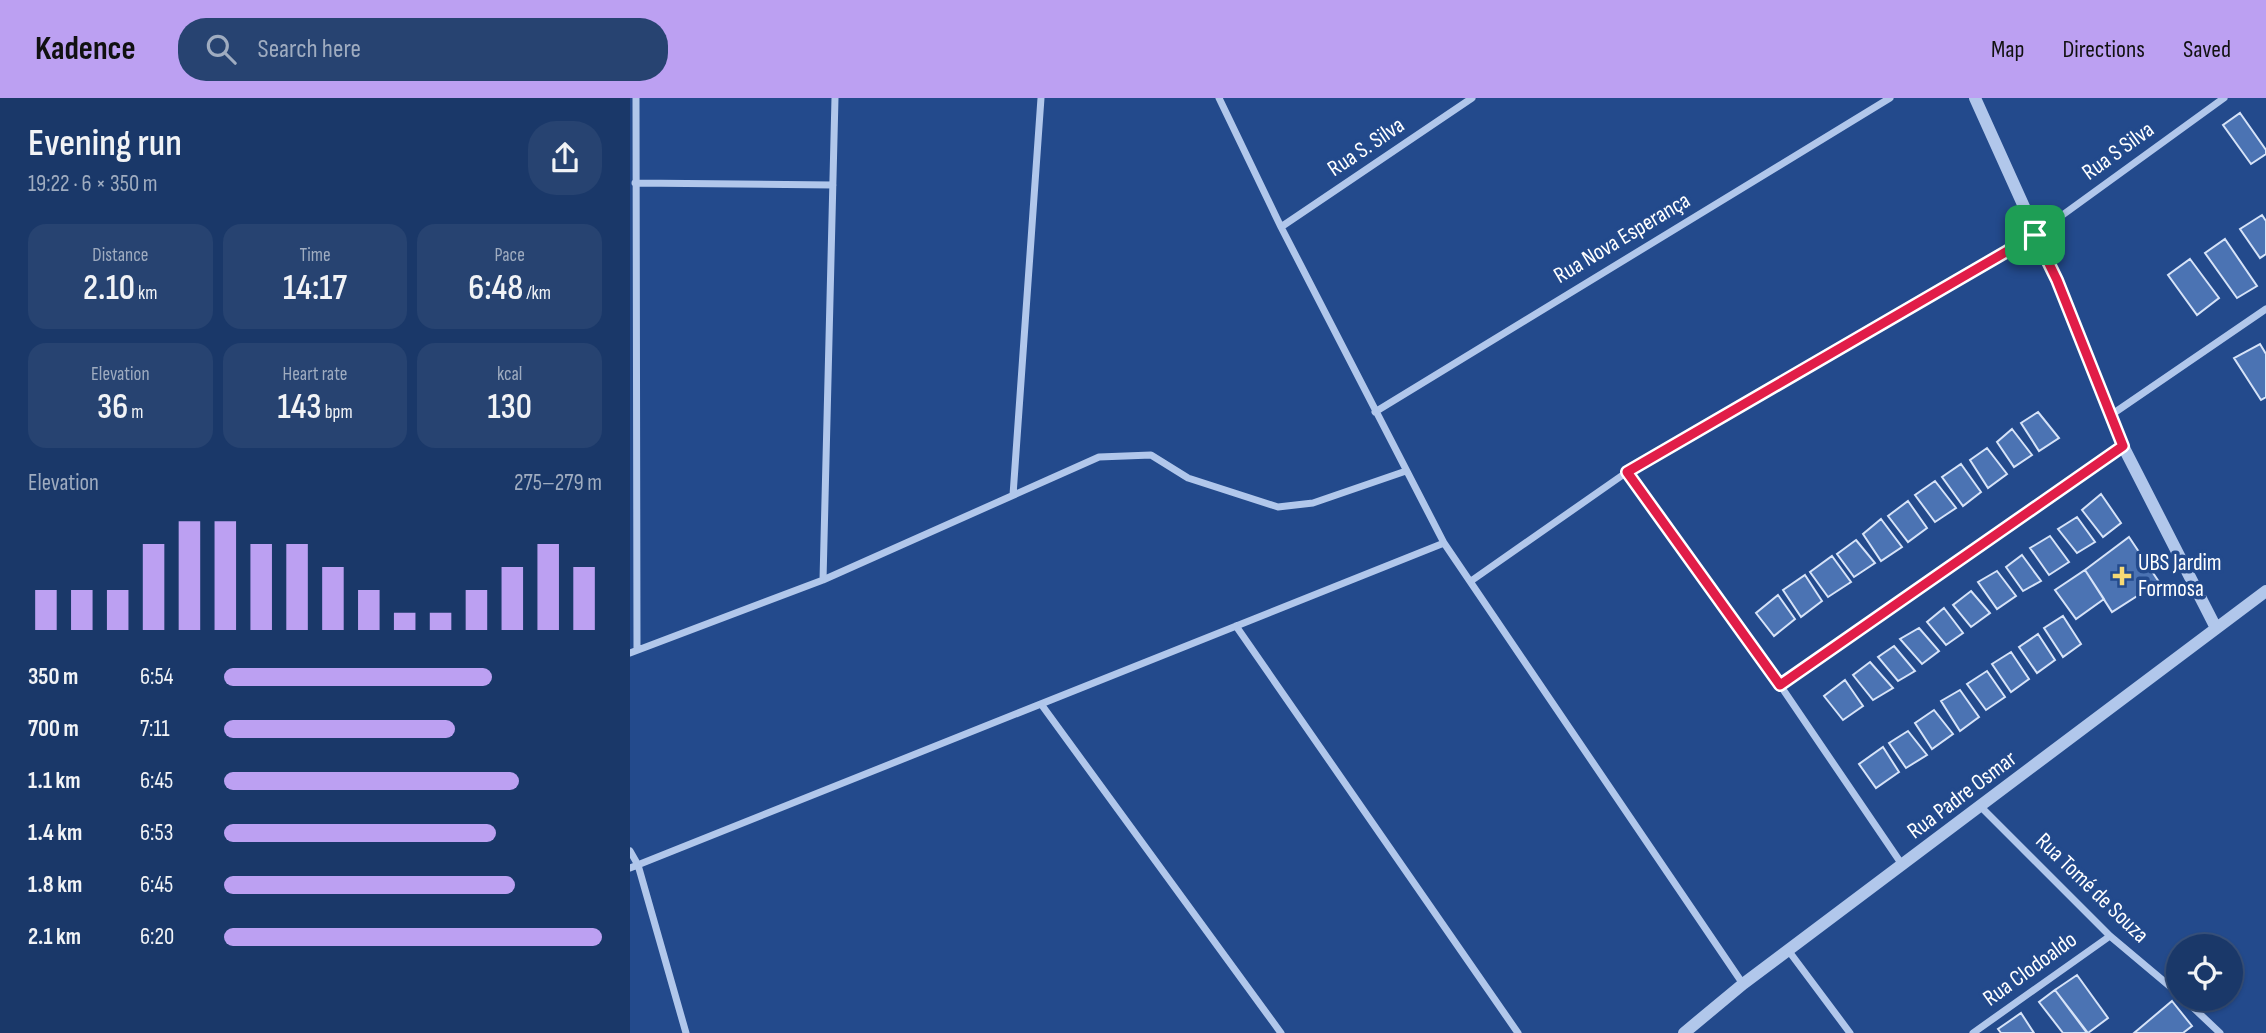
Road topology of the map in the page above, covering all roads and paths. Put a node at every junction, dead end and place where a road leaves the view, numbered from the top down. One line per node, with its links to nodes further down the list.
1 (636, 98): 9 (street)
2 (835, 98): 10 (street)
3 (1041, 98): 20 (street)
4 (1219, 98): 11 (street)
5 (1472, 98): 11 (street, Rua S. Silva)
6 (1890, 98): 15 (street, Rua Nova Esperança)
7 (1975, 98): 12 (street)
8 (2224, 98): 12 (street, Rua S Silva)
9 (635, 183): 10 (street); 14 (street)
10 (833, 185): 22 (street)
11 (1281, 227): 15 (street)
12 (2035, 235): 16 (street); 19 (street, Rua S Silva)
13 (2266, 309): 16 (street)
14 (632, 346): 27 (street)
15 (1375, 412): 18 (street)
16 (2111, 415): 17 (street)
17 (2123, 446): 26 (street); 28 (street)
18 (1406, 471): 20 (street); 21 (street)
19 (1627, 472): 23 (street, Rua S Silva); 28 (street)
20 (1013, 495): 22 (street)
21 (1444, 542): 23 (street); 25 (street)
22 (823, 580): 27 (street)
23 (1471, 581): 37 (street)
24 (2266, 591): 26 (street, Rua Padre Osmar)
25 (1236, 626): 29 (street); 41 (street)
26 (2216, 628): 30 (street, Rua Padre Osmar)
27 (633, 651)
28 (1780, 685): 32 (street)
29 (1041, 704): 33 (street); 40 (street)
30 (1981, 807): 32 (street, Rua Padre Osmar); 34 (street, Rua Tomé de Souza)
31 (630, 851): 33 (street)
32 (1903, 866): 35 (street, Rua Padre Osmar)
33 (634, 867): 39 (street)
34 (2109, 936): 36 (street, Rua Tomé de Souza); 44 (street, Rua Clodoaldo)
35 (1788, 950): 37 (street, Rua Padre Osmar); 43 (street)
36 (2166, 983)
37 (1743, 984): 42 (street, Rua Padre Osmar)
38 (2197, 1011): 45 (street)
39 (685, 1033)
40 (1281, 1033)
41 (1518, 1033)
42 (1684, 1033)
43 (1850, 1033)
44 (1973, 1033)
45 (2220, 1033)

